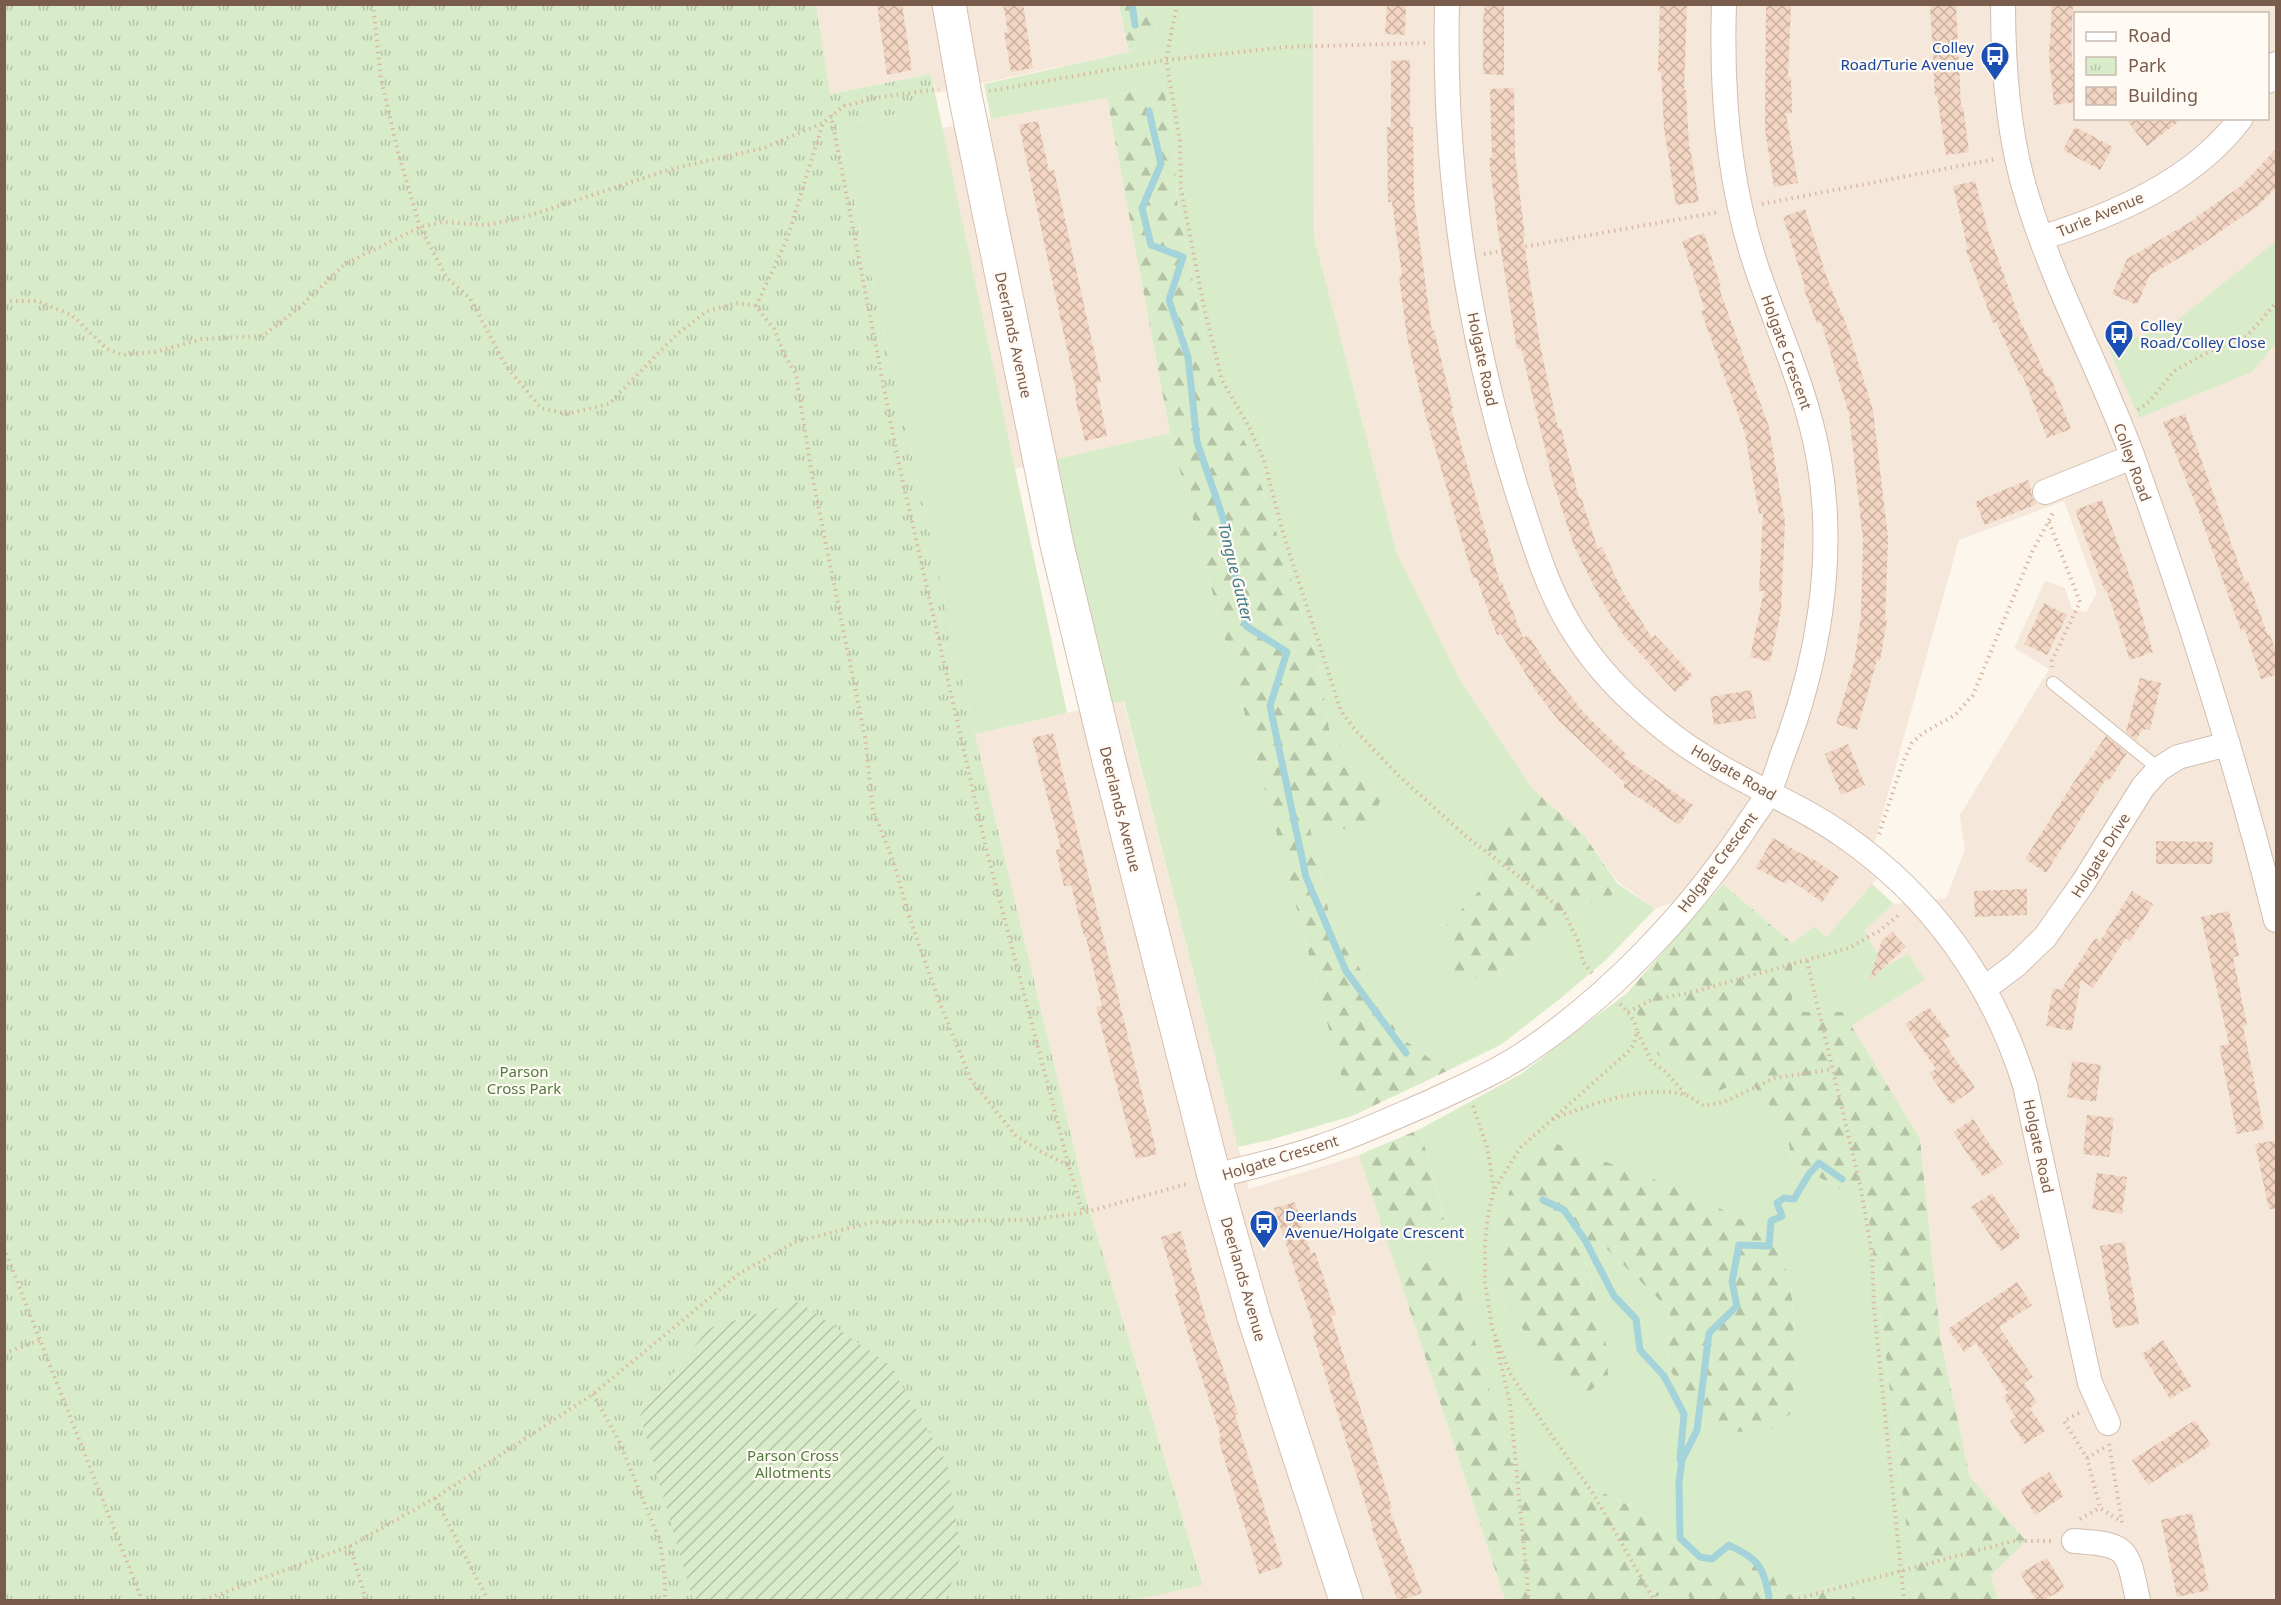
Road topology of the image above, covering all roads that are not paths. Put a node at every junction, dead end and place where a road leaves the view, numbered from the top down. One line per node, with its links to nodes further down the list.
1 (949, 4): 17 (street, Deerlands Avenue)
2 (1447, 4): 14 (street, Holgate Road)
3 (1724, 4): 14 (street, Holgate Crescent)
4 (2003, 4): 8 (street, Colley Road)
5 (2277, 64): 6 (street)
6 (2269, 79)
7 (2239, 120): 8 (street, Turie Avenue)
8 (2041, 238): 9 (street, Colley Road)
9 (2132, 457): 10 (street); 12 (street, Colley Road)
10 (2045, 492)
11 (2053, 682): 13 (lane)
12 (2228, 744): 13 (street, Holgate Drive); 15 (street, Colley Road)
13 (2159, 770): 16 (street, Holgate Drive)
14 (1769, 791): 16 (street, Holgate Road); 17 (street, Holgate Crescent)
15 (2277, 920)
16 (1985, 988): 18 (street, Holgate Road)
17 (1214, 1176): 20 (street, Deerlands Avenue)
18 (2105, 1423)
19 (2074, 1541): 21 (street)
20 (1346, 1600)
21 (2138, 1600)

